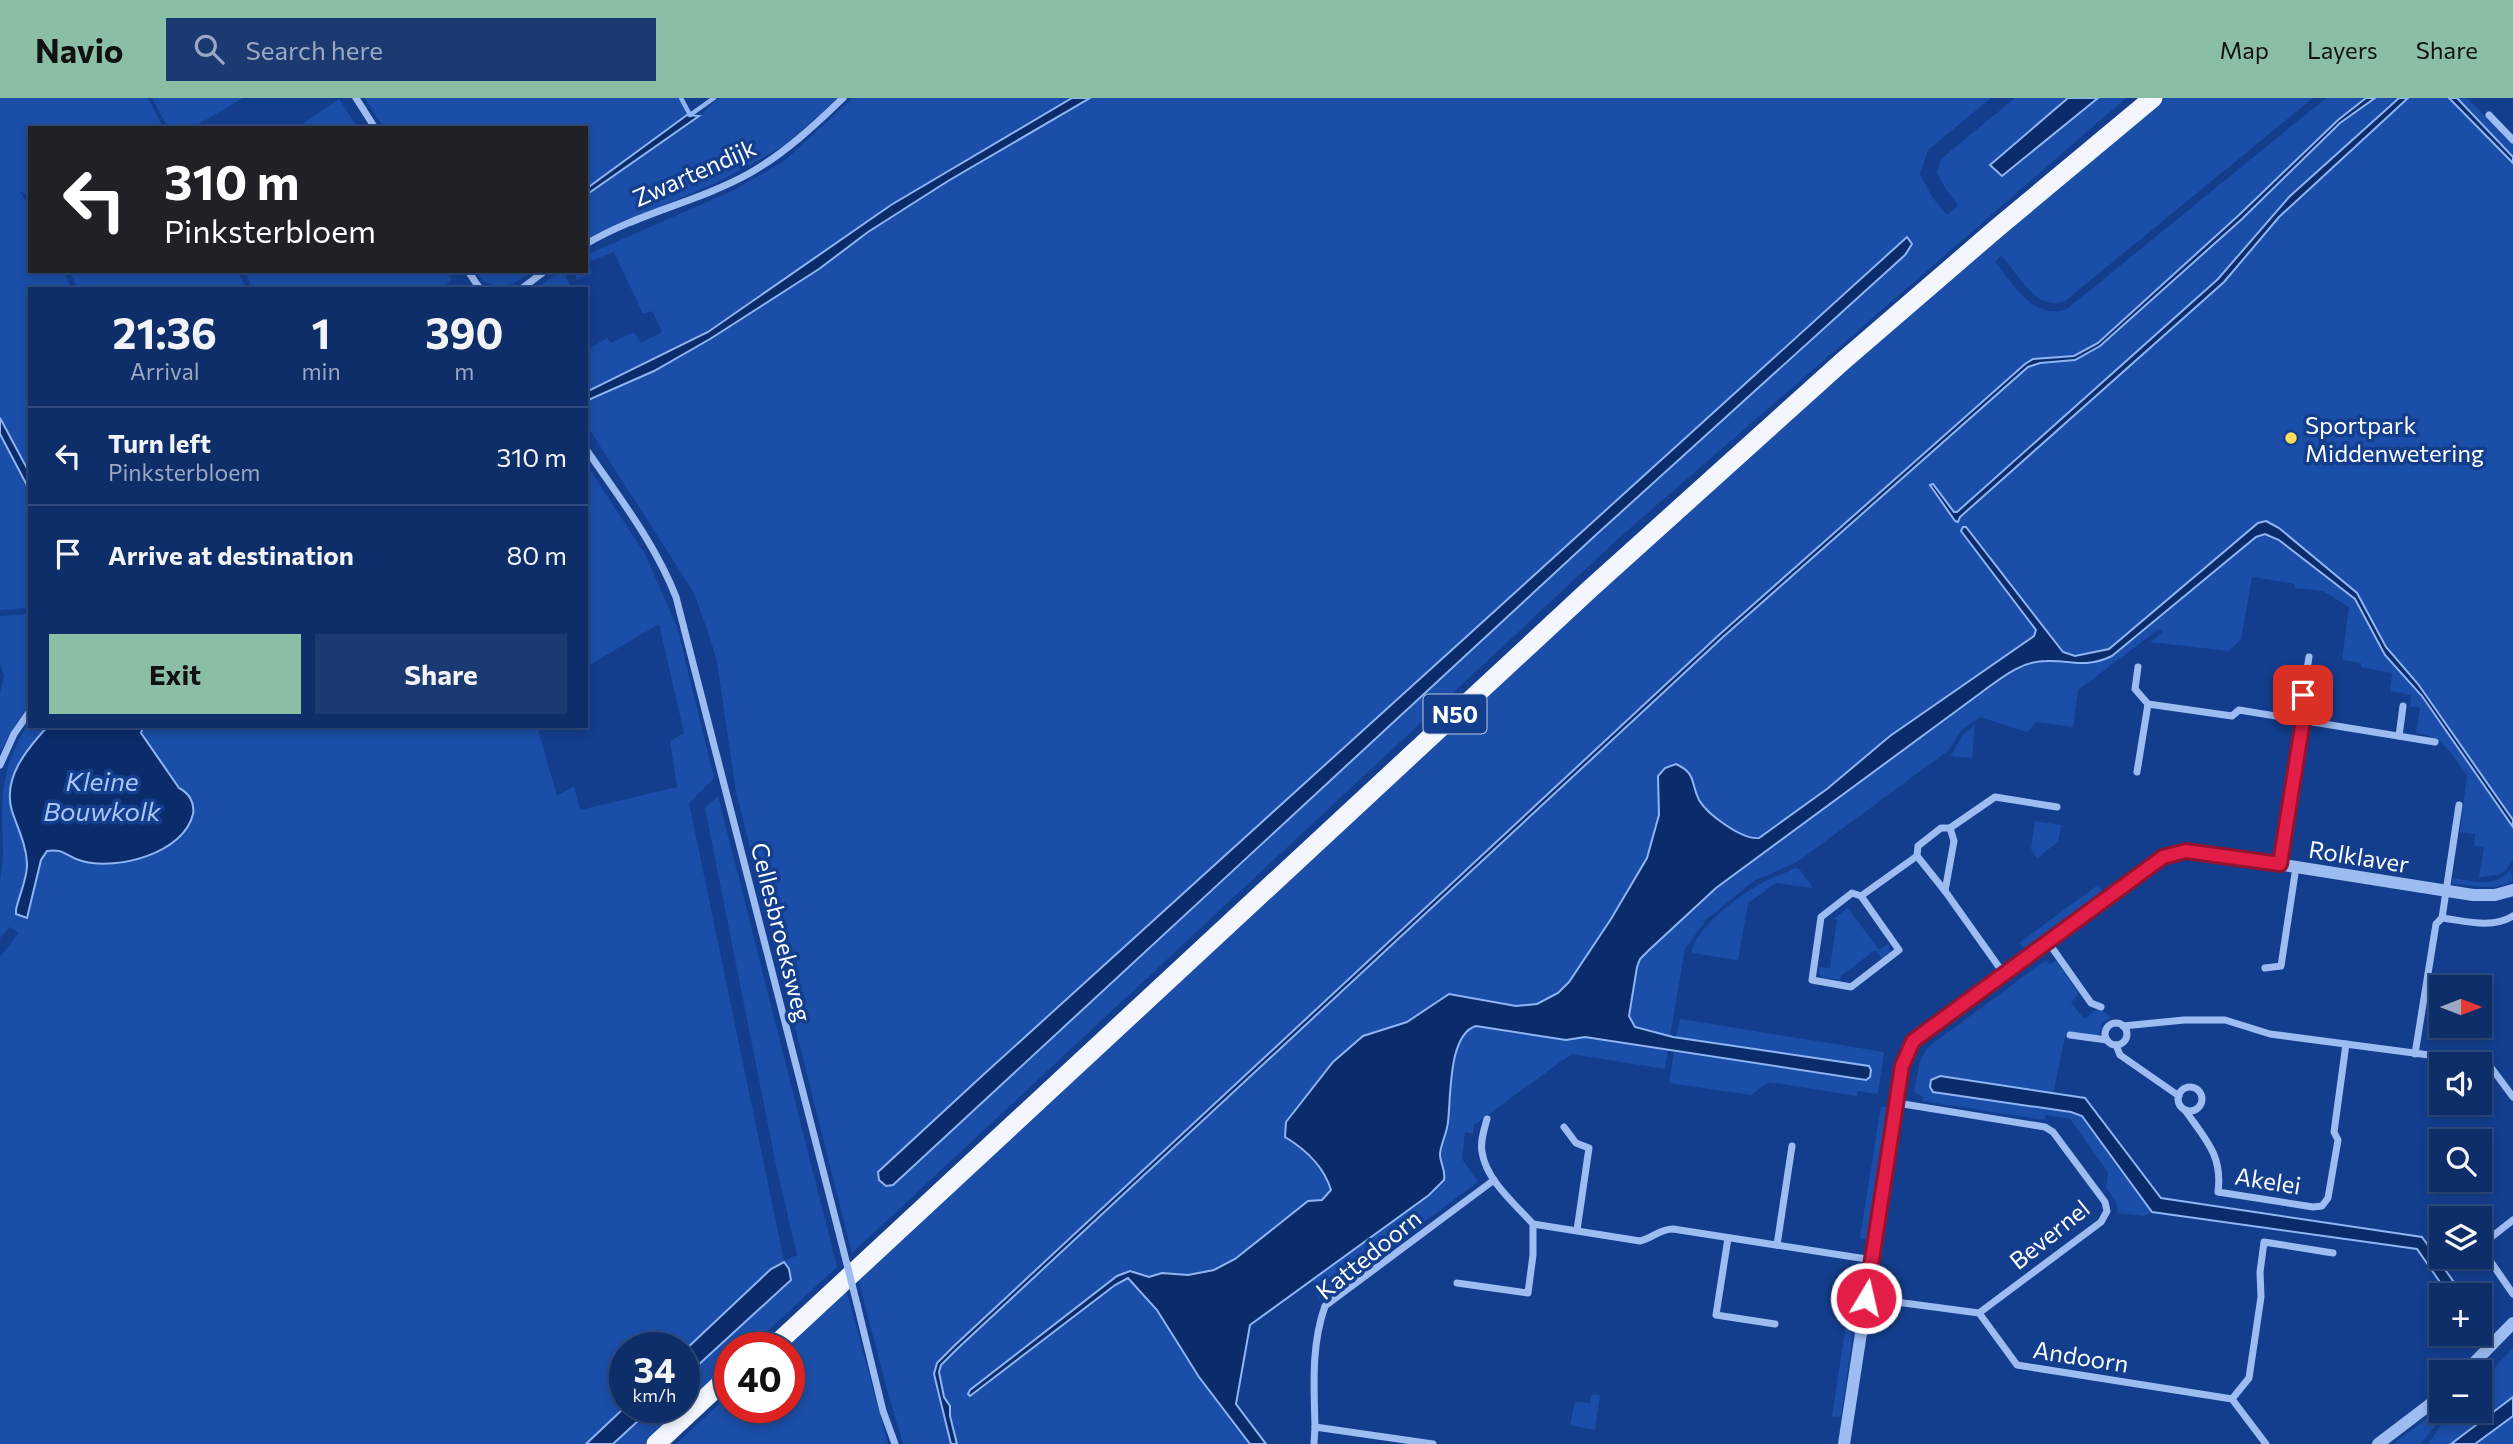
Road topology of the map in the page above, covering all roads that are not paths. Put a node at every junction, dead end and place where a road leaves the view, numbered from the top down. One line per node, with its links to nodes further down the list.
1 (356, 98): 6 (street)
2 (843, 98): 8 (street, Zwartendijk)
3 (2139, 98): 67 (highway, N50)
4 (2153, 98): 68 (highway, N50)
5 (2488, 115): 7 (street)
6 (374, 126)
7 (2513, 140)
8 (588, 243)
9 (542, 273): 10 (street)
10 (525, 287)
11 (588, 452): 77 (street, Cellesbroeksweg, bridge)
12 (2309, 657): 17 (street)
13 (2138, 667): 14 (street)
14 (2148, 704): 17 (street); 21 (street)
15 (2403, 706): 18 (street)
16 (28, 714): 20 (street)
17 (2303, 720): 18 (street); 26 (street)
18 (2399, 736): 19 (street)
19 (2435, 742)
20 (0, 765)
21 (2137, 772)
22 (2459, 806): 30 (street)
23 (2057, 807): 24 (street)
24 (1950, 828): 25 (street); 29 (street)
25 (1917, 856): 29 (street); 31 (street)
26 (2280, 864): 27 (street, Rolklaver); 34 (street, Rolklaver)
27 (2297, 867): 30 (street, Rolklaver); 35 (street)
28 (2513, 890): 30 (street, Rolklaver)
29 (1945, 891): 36 (street)
30 (2446, 891): 33 (street)
31 (1861, 896): 31 (street)
32 (2513, 916): 33 (street)
33 (2442, 918): 43 (street)
34 (2048, 942): 36 (street, Rolklaver); 37 (street)
35 (2265, 968)
36 (2004, 974): 46 (street, Rolklaver)
37 (2101, 1007)
38 (2123, 1026): 40 (street); 41 (street); 42 (street)
39 (2070, 1035): 40 (street)
40 (2107, 1040): 42 (street)
41 (2346, 1044): 43 (street); 47 (street, Akelei)
42 (2116, 1045): 44 (street)
43 (2415, 1054): 45 (street)
44 (2179, 1096): 47 (street, Akelei); 47 (street)
45 (2513, 1097)
46 (1897, 1103): 59 (street, Rolklaver); 64 (street, Bevernel)
47 (2185, 1110)
48 (1487, 1119): 51 (street)
49 (1564, 1127): 54 (street)
50 (1792, 1146): 57 (street)
51 (1494, 1180): 53 (street); 74 (street, Kattedoorn)
52 (2513, 1220): 55 (street)
53 (1533, 1224): 54 (street); 61 (street)
54 (1577, 1230): 56 (street)
55 (2492, 1237)
56 (1728, 1238): 57 (street); 66 (street)
57 (1777, 1245): 59 (street)
58 (2333, 1253): 71 (street)
59 (1873, 1260): 63 (street, Rolklaver)
60 (2492, 1263): 62 (street)
61 (1457, 1283)
62 (2513, 1294)
63 (1866, 1298): 64 (street); 80 (street, Rolklaver)
64 (1979, 1313): 71 (street, Andoorn)
65 (2513, 1323): 69 (street)
66 (1775, 1324)
67 (777, 1332)
68 (789, 1332)
69 (2477, 1360)
70 (714, 1390): 75 (highway)
71 (2232, 1399): 81 (street)
72 (714, 1402): 76 (highway)
73 (2429, 1405): 82 (street)
74 (1315, 1427): 78 (street, Kattedoorn); 79 (street)
75 (656, 1444)
76 (668, 1444)
77 (895, 1444)
78 (1314, 1444)
79 (1433, 1444)
80 (1844, 1444)
81 (2266, 1444)
82 (2378, 1444)

